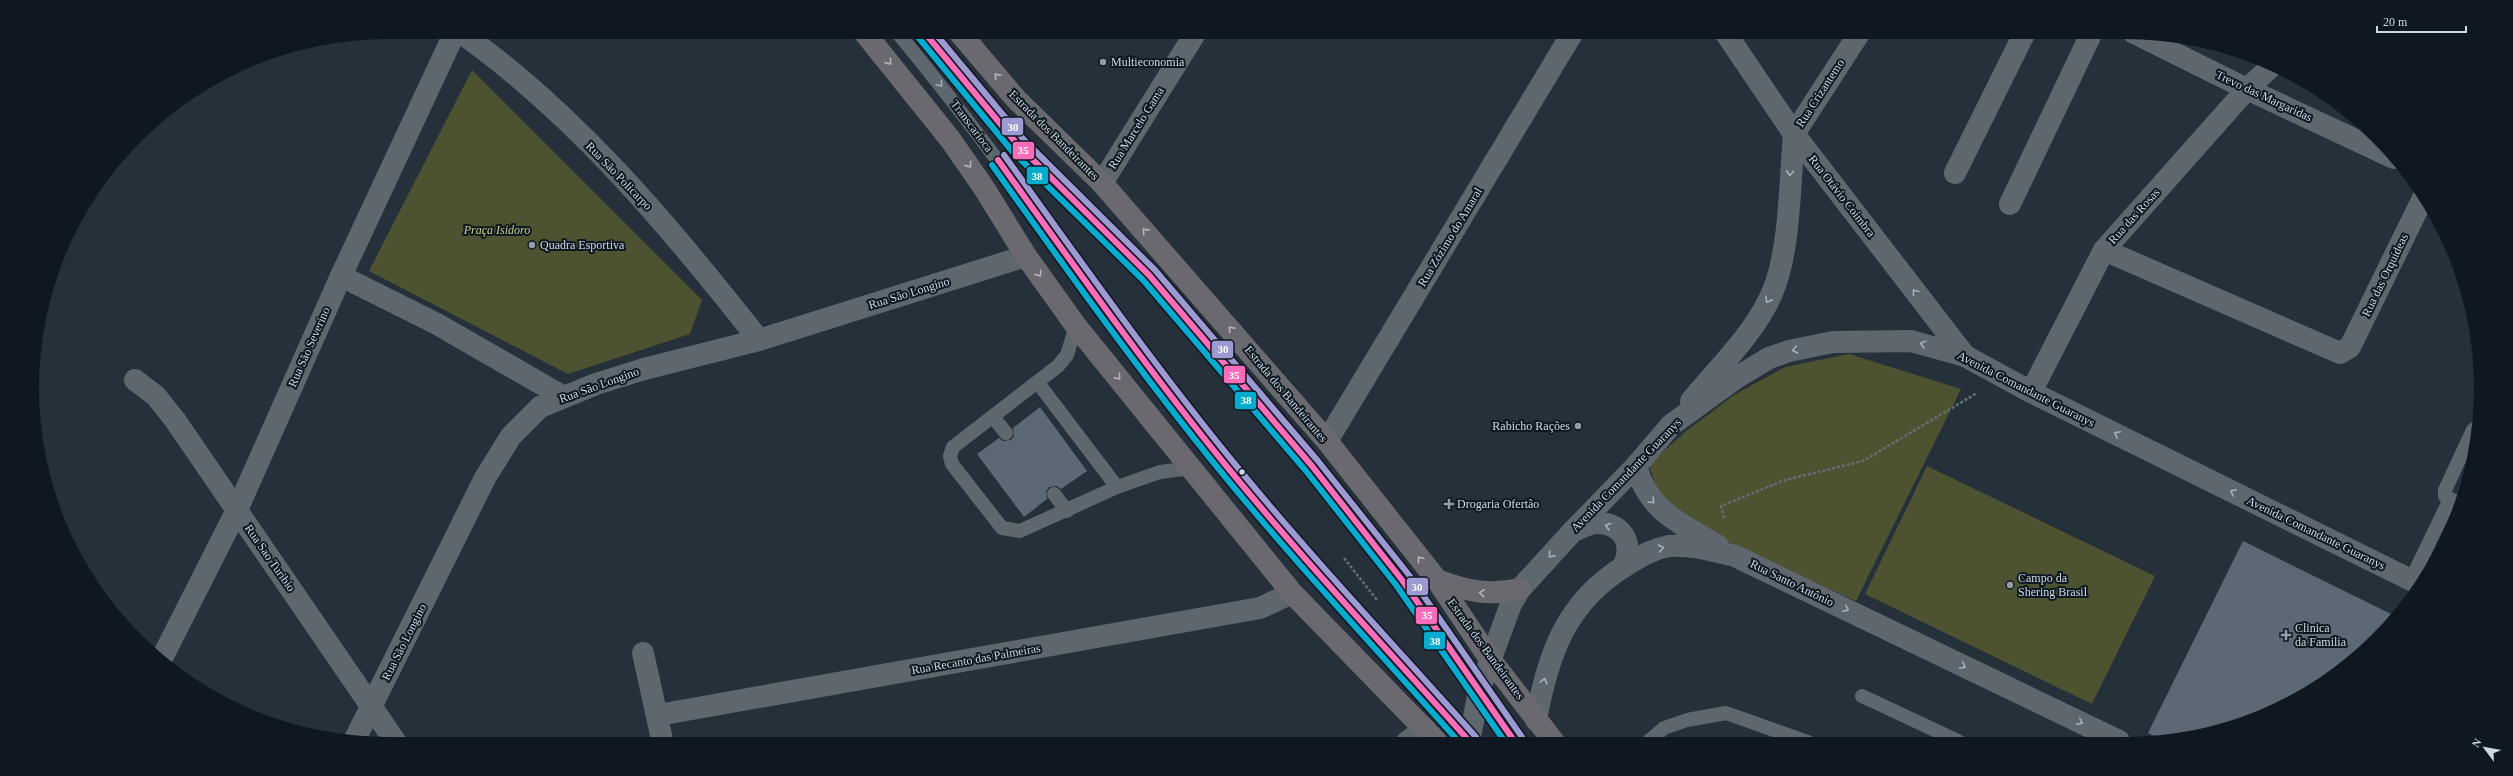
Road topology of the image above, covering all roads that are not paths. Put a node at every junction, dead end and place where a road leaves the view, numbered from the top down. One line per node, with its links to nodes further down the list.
1 (452, 39): 24 (street, Rua São Severino)
2 (470, 39): 26 (street, Rua São Policarpo)
3 (870, 39): 23 (main road, one-way to 23)
4 (903, 39): 63 (lane, Transcarioca, one-way to 63)
5 (930, 39): 54 (lane, Transcarioca)
6 (965, 39): 19 (main road, Estrada dos Bandeirantes, one-way to 6)
7 (1192, 39): 19 (street, Rua Marcelo Gama)
8 (1569, 39): 36 (street, Rua Zózimo do Amaral)
9 (1730, 39): 16 (street, Rua Otávio Coimbra)
10 (1855, 39): 16 (street, Rua Crizantemo)
11 (2022, 39): 18 (street)
12 (2089, 39): 21 (street)
13 (2148, 40): 15 (street, Trevo das Margaridas)
14 (2268, 70): 15 (street, Rua das Rosas)
15 (2247, 89): 17 (street, Trevo das Margaridas); 22 (street, Rua das Rosas)
16 (1794, 134): 27 (street, Rua Otávio Coimbra, one-way to 16); 33 (street, one-way to 33)
17 (2382, 152)
18 (1955, 173)
19 (1102, 183): 36 (main road, Estrada dos Bandeirantes, one-way to 19)
20 (2420, 203): 22 (street, Rua das Orquídeas)
21 (2010, 204)
22 (2104, 250): 30 (street, Rua das Rosas)
23 (1026, 256): 25 (main road, one-way to 25); 26 (street, Rua São Longino)
24 (341, 276): 31 (street); 42 (street, Rua São Severino)
25 (1076, 326): 29 (lane); 38 (main road, one-way to 38)
26 (759, 340): 31 (street, Rua São Longino)
27 (1965, 356): 30 (street, Avenida Comandante Guaranys); 33 (street, Avenida Comandante Guaranys, one-way to 33)
28 (134, 380): 42 (street, Rua Sao Turibio)
29 (1038, 383): 32 (lane); 39 (lane)
30 (2031, 392): 48 (street, Avenida Comandante Guaranys, one-way to 30)
31 (564, 397): 56 (street, Rua São Longino)
32 (993, 418): 34 (lane); 43 (lane)
33 (1671, 425): 37 (street, Avenida Comandante Guaranys)
34 (1006, 433)
35 (2470, 437): 41 (lane)
36 (1327, 441): 47 (main road, Estrada dos Bandeirantes, one-way to 36)
37 (1636, 466): 44 (street, Avenida Comandante Guaranys); 45 (street, one-way to 45)
38 (1192, 468): 39 (lane); 50 (main road)
39 (1117, 487): 43 (lane)
40 (1054, 494): 43 (lane)
41 (2453, 501): 48 (lane)
42 (236, 510): 52 (street, Rua São Severino); 56 (street, Rua Sao Turibio)
43 (1067, 511)
44 (1572, 532): 46 (street, one-way to 44); 49 (street, Avenida Comandante Guaranys, one-way to 49)
45 (1735, 556): 46 (street, Rua Santo Antônio, one-way to 45); 70 (street, Rua Santo Antônio, one-way to 70)
46 (1623, 567): 58 (street, Rua Santo Antônio, one-way to 46)
47 (1437, 580): 49 (main road, one-way to 47); 53 (main road, Estrada dos Bandeirantes)
48 (2415, 582)
49 (1520, 589): 53 (street, Avenida Comandante Guaranys)
50 (1292, 593): 57 (street, Rua Recanto das Palmeiras); 60 (main road)
51 (643, 653): 57 (street)
52 (164, 655)
53 (1490, 660): 54 (street, Avenida Comandante Guaranys); 58 (main road, Estrada dos Bandeirantes)
54 (1479, 691): 64 (street, Avenida Comandante Guaranys); 65 (lane, Transcarioca)
55 (1862, 696): 69 (lane)
56 (372, 705): 59 (street, Rua São Longino); 61 (street, Rua Sao Turibio)
57 (658, 716): 62 (street)
58 (1536, 720): 66 (main road, Estrada dos Bandeirantes)
59 (357, 735)
60 (1431, 736)
61 (393, 737)
62 (662, 737)
63 (1465, 737)
64 (1470, 737)
65 (1511, 737)
66 (1550, 737)
67 (1654, 737): 68 (lane)
68 (1794, 737)
69 (1949, 737)
70 (2111, 737)

